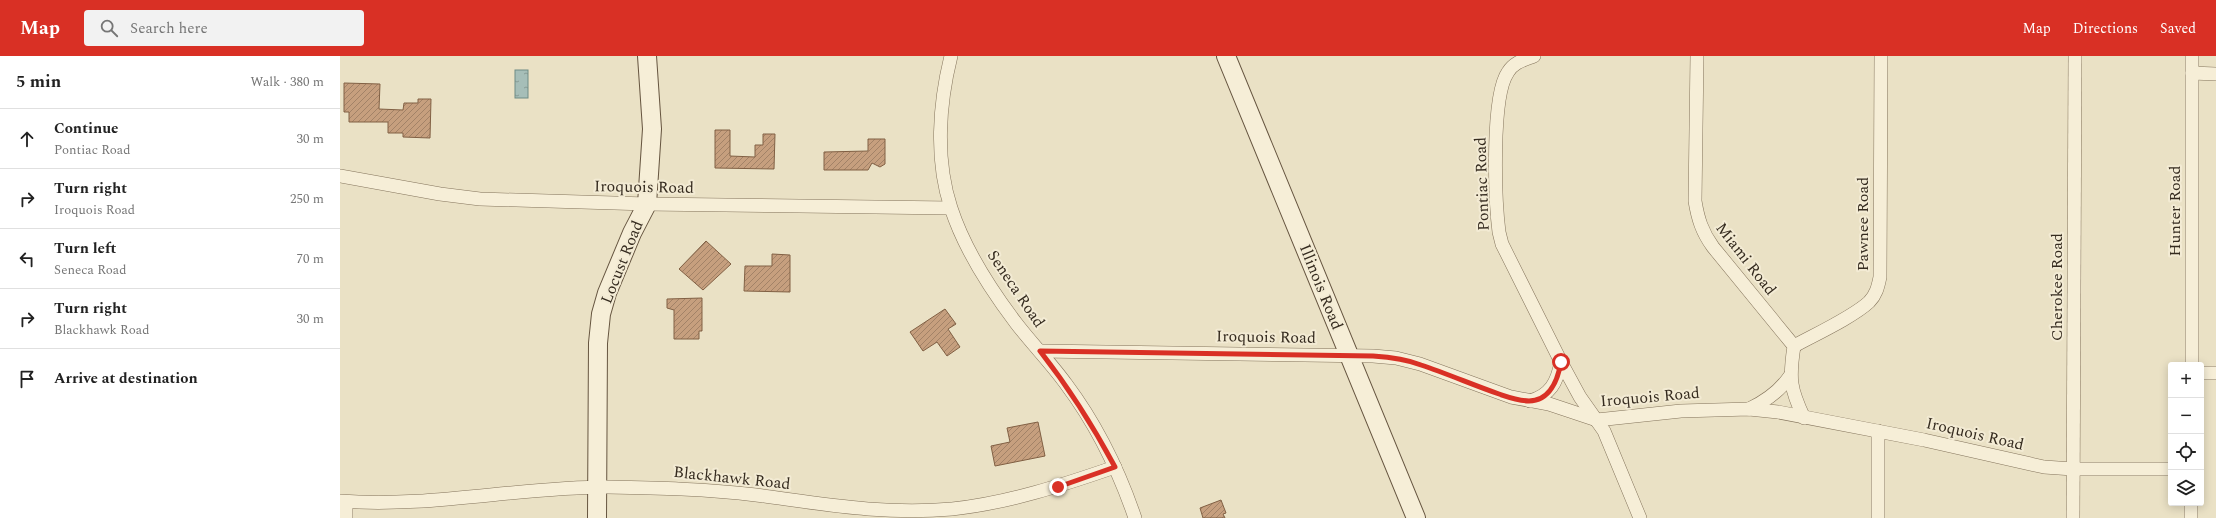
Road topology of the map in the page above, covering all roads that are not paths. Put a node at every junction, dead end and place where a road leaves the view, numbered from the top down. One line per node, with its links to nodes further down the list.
1 (647, 56): 13 (street, Locust Road)
2 (951, 56): 14 (street, Seneca Road)
3 (1226, 56): 17 (street, Illinois Road)
4 (1534, 56): 9 (street, Pontiac Road)
5 (1697, 56): 15 (street, Miami Road)
6 (1881, 56): 15 (street, Pawnee Road)
7 (2075, 56): 29 (street, Cherokee Road)
8 (2192, 56): 10 (street, Hunter Road)
9 (1512, 60): 18 (street, Pontiac Road)
10 (2192, 73): 11 (street); 19 (street, Hunter Road)
11 (2216, 74)
12 (340, 176): 13 (street, Iroquois Road)
13 (647, 204): 14 (street, Iroquois Road); 31 (street, Locust Road)
14 (950, 208): 16 (street, Seneca Road)
15 (1794, 346): 22 (street)
16 (1040, 351): 17 (street, Iroquois Road); 28 (street, Seneca Road)
17 (1350, 356): 23 (street, Iroquois Road); 39 (street, Illinois Road)
18 (1561, 362): 23 (street); 26 (street, Pontiac Road)
19 (2192, 362)
20 (2204, 373): 21 (street)
21 (2216, 373)
22 (1790, 376): 24 (street); 25 (street)
23 (1530, 401): 26 (street, Iroquois Road)
24 (1749, 408): 25 (street, Iroquois Road); 26 (street, Iroquois Road)
25 (1804, 418): 27 (street, Iroquois Road)
26 (1597, 420): 40 (street, Pontiac Road)
27 (1878, 431): 29 (street, Iroquois Road); 41 (street)
28 (1115, 467): 35 (street, Blackhawk Road); 38 (street, Seneca Road)
29 (2073, 469): 30 (street, Iroquois Road); 42 (street, Cherokee Road)
30 (2168, 469)
31 (597, 487): 32 (street, Blackhawk Road); 34 (street, Blackhawk Road); 37 (street, Locust Road)
32 (343, 502): 36 (street)
33 (2191, 506): 43 (street)
34 (838, 513): 35 (street, Blackhawk Road)
35 (952, 513)
36 (346, 518)
37 (597, 518)
38 (1135, 518)
39 (1416, 518)
40 (1640, 518)
41 (1878, 518)
42 (2073, 518)
43 (2191, 518)

